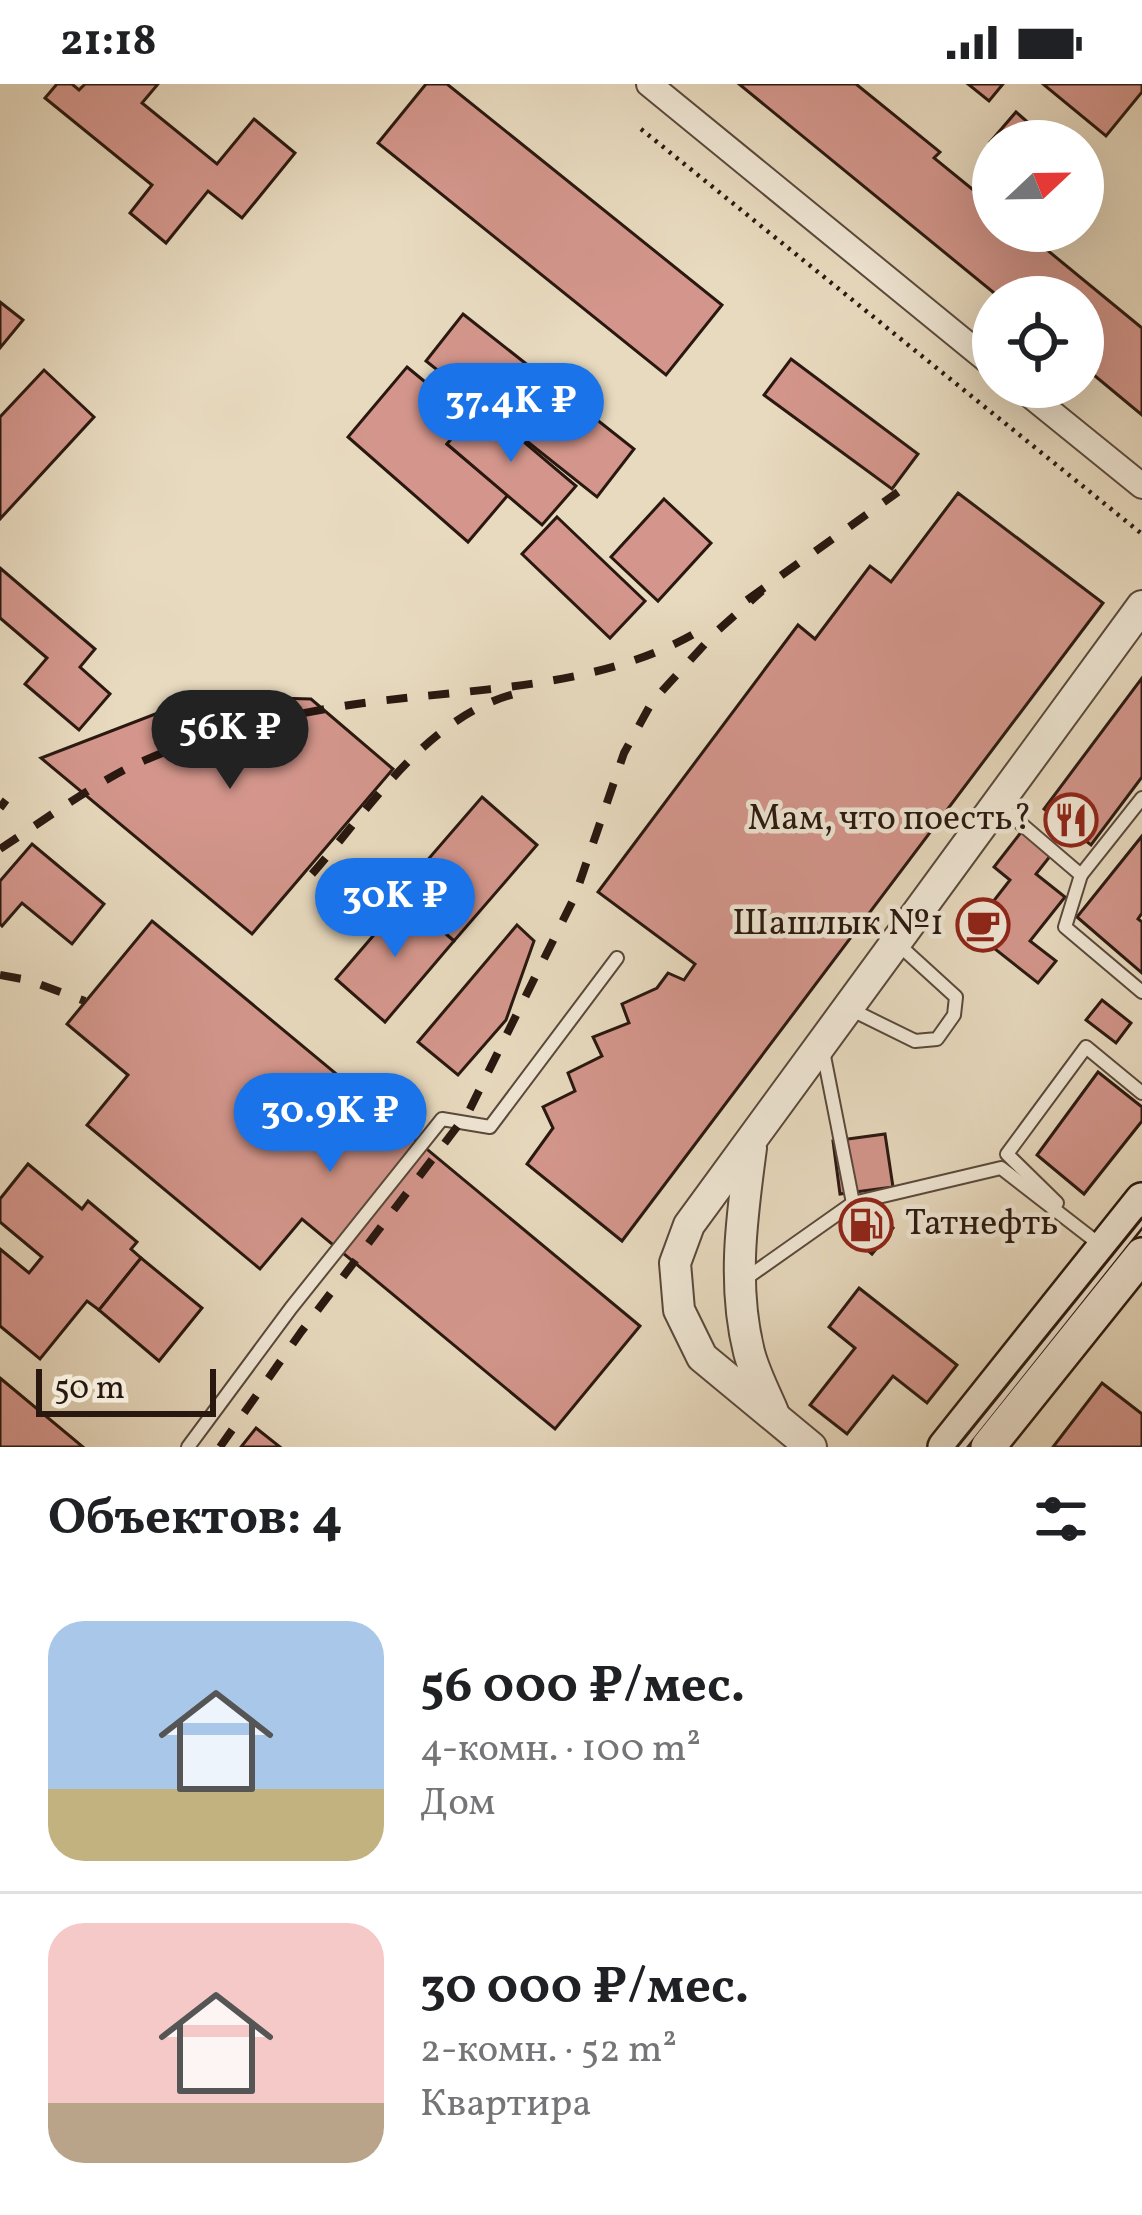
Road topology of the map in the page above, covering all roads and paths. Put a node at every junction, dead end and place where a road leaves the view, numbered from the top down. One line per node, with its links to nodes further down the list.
1 (649, 84): 3 (street)
2 (641, 129): 6 (path)
3 (972, 348)
4 (1046, 408): 5 (street)
5 (1142, 486)
6 (1142, 534)
7 (1142, 606): 9 (street)
8 (1142, 798): 10 (lane)
9 (998, 804): 10 (lane); 11 (street)
10 (1081, 875): 13 (lane)
11 (896, 943): 14 (street); 14 (lane)
12 (617, 958): 24 (lane)
13 (1142, 992)
14 (849, 1008): 15 (street)
15 (822, 1045): 17 (street); 19 (lane)
16 (1142, 1093): 20 (lane)
17 (752, 1142): 22 (street); 23 (street)
18 (1142, 1200): 20 (main road)
19 (853, 1203): 20 (lane); 22 (lane)
20 (1096, 1242): 26 (main road)
21 (1142, 1255): 27 (main road)
22 (738, 1285): 23 (street)
23 (774, 1414): 25 (street)
24 (188, 1447)
25 (811, 1447)
26 (945, 1447)
27 (988, 1447)

